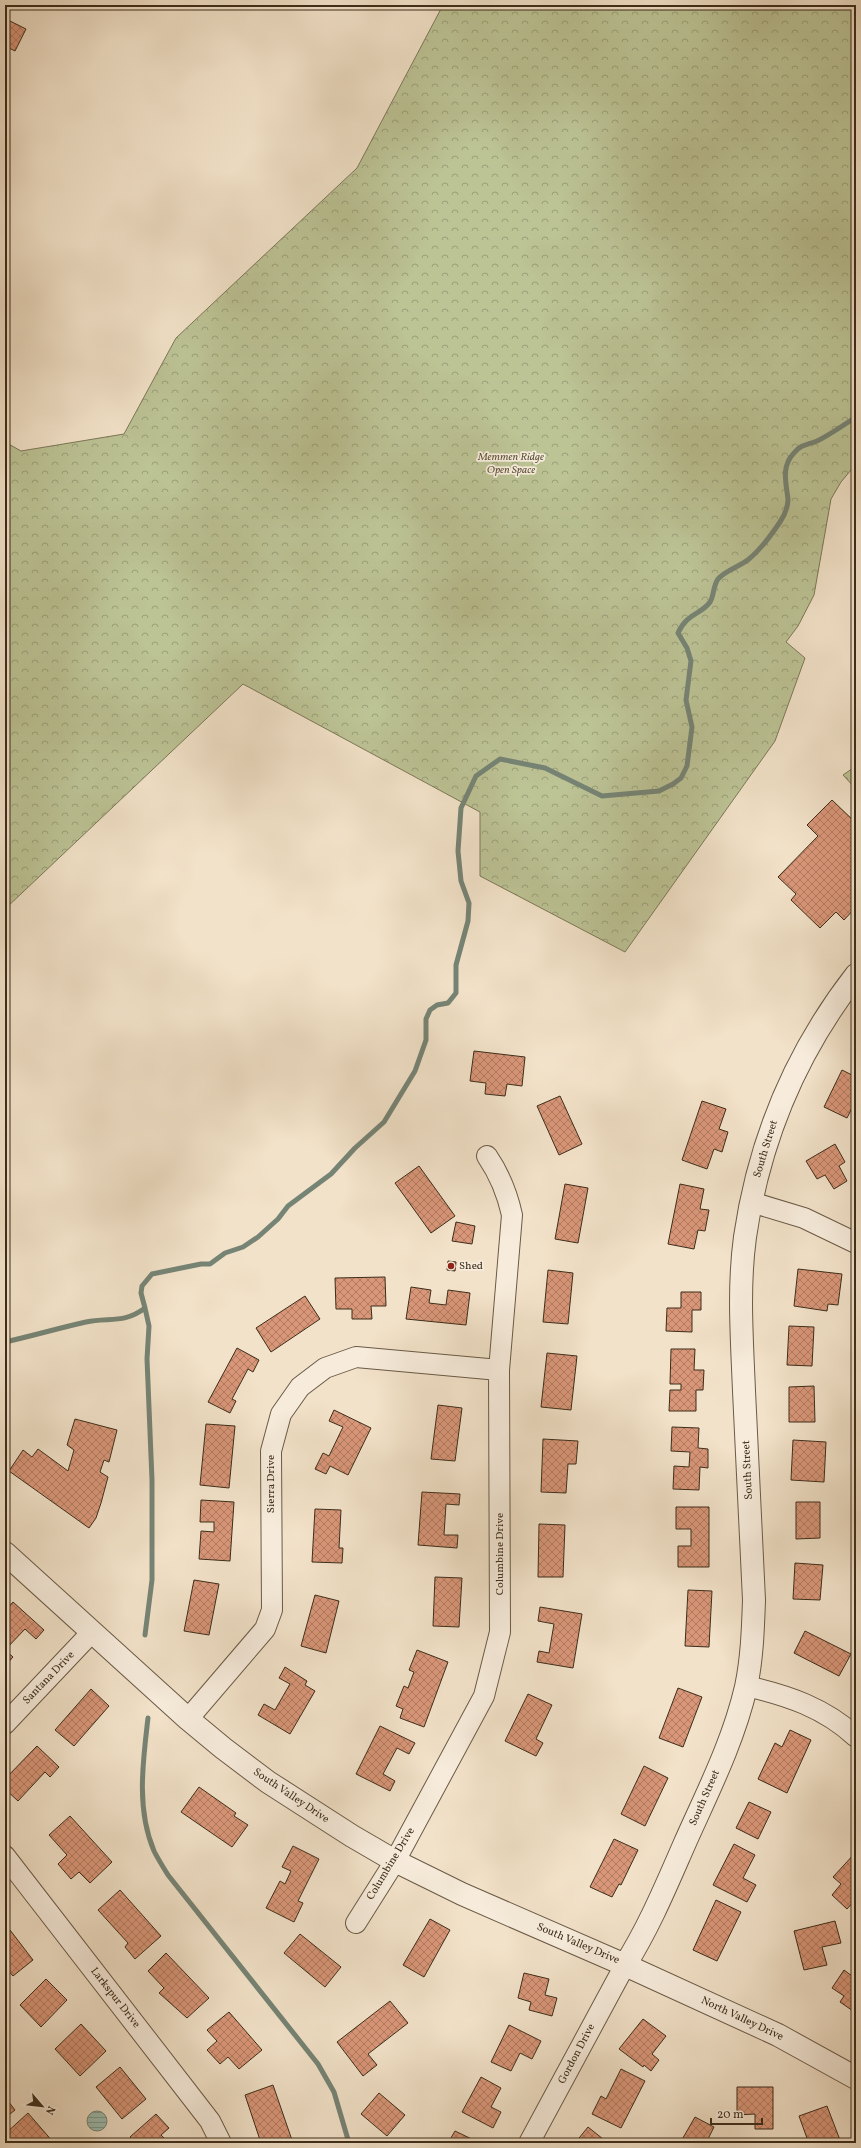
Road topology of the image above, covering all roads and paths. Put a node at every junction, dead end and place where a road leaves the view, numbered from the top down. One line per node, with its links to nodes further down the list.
1 (856, 975): 3 (street, South Street)
2 (487, 1156): 5 (street, Columbine Drive)
3 (751, 1202): 4 (street); 8 (street, South Street)
4 (856, 1244)
5 (499, 1370): 9 (street, Sierra Drive); 13 (street, Columbine Drive)
6 (5, 1553): 7 (street, South Valley Drive)
7 (92, 1632): 9 (street, South Valley Drive); 10 (street, Santana Drive)
8 (746, 1686): 11 (street); 15 (street, South Street)
9 (188, 1719): 13 (street, South Valley Drive)
10 (5, 1724)
11 (856, 1737)
12 (5, 1856): 17 (street, Larkspur Drive)
13 (395, 1861): 14 (street, Columbine Drive); 15 (street, South Valley Drive)
14 (356, 1923)
15 (625, 1964): 16 (street, North Valley Drive); 18 (street, Gordon Drive)
16 (856, 2078)
17 (221, 2143)
18 (529, 2143)

